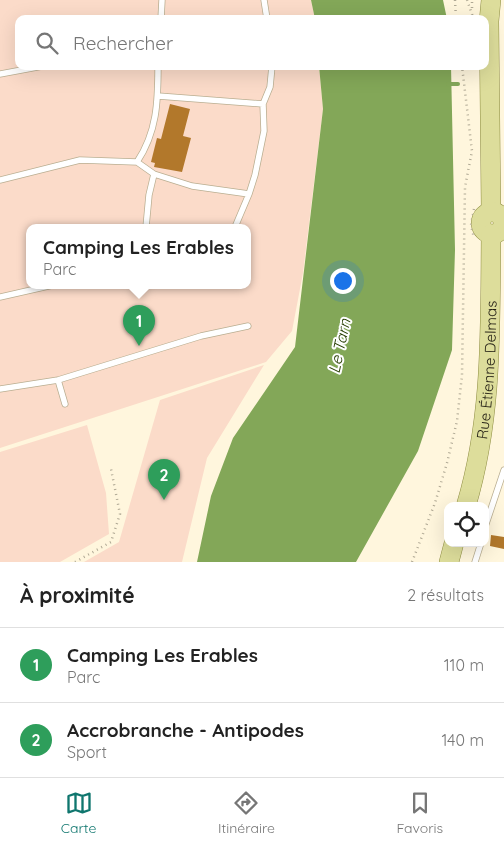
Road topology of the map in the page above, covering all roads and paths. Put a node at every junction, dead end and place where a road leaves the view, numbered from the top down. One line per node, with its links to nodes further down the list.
1 (162, 0): 8 (lane)
2 (264, 0): 9 (lane)
3 (455, 0): 10 (path)
4 (467, 0): 7 (path)
5 (472, 0): 7 (path)
6 (491, 0): 11 (main road, Rue Étienne Delmas)
7 (478, 5)
8 (161, 15)
9 (266, 15)
10 (456, 15)
11 (484, 15)
12 (22, 70): 17 (lane)
13 (158, 70): 18 (lane)
14 (272, 70): 19 (lane)
15 (462, 70): 40 (path)
16 (488, 70): 24 (main road, Rue Étienne Delmas)
17 (0, 74)
18 (158, 96): 19 (lane); 20 (lane)
19 (264, 104): 23 (lane)
20 (137, 162): 21 (lane); 22 (lane)
21 (154, 174): 23 (lane); 25 (lane)
22 (0, 180)
23 (248, 194): 26 (lane)
24 (499, 221): 35 (main road, Rue Étienne Delmas)
25 (146, 224)
26 (237, 224)
27 (35, 289): 28 (lane)
28 (0, 297)
29 (248, 326): 30 (lane)
30 (58, 380): 31 (lane); 32 (lane)
31 (0, 389)
32 (66, 404)
33 (111, 470): 39 (path)
34 (504, 470): 36 (lane)
35 (467, 502)
36 (489, 515)
37 (453, 547): 41 (main road)
38 (480, 547): 42 (lane)
39 (75, 562)
40 (412, 562)
41 (449, 562)
42 (475, 562)

